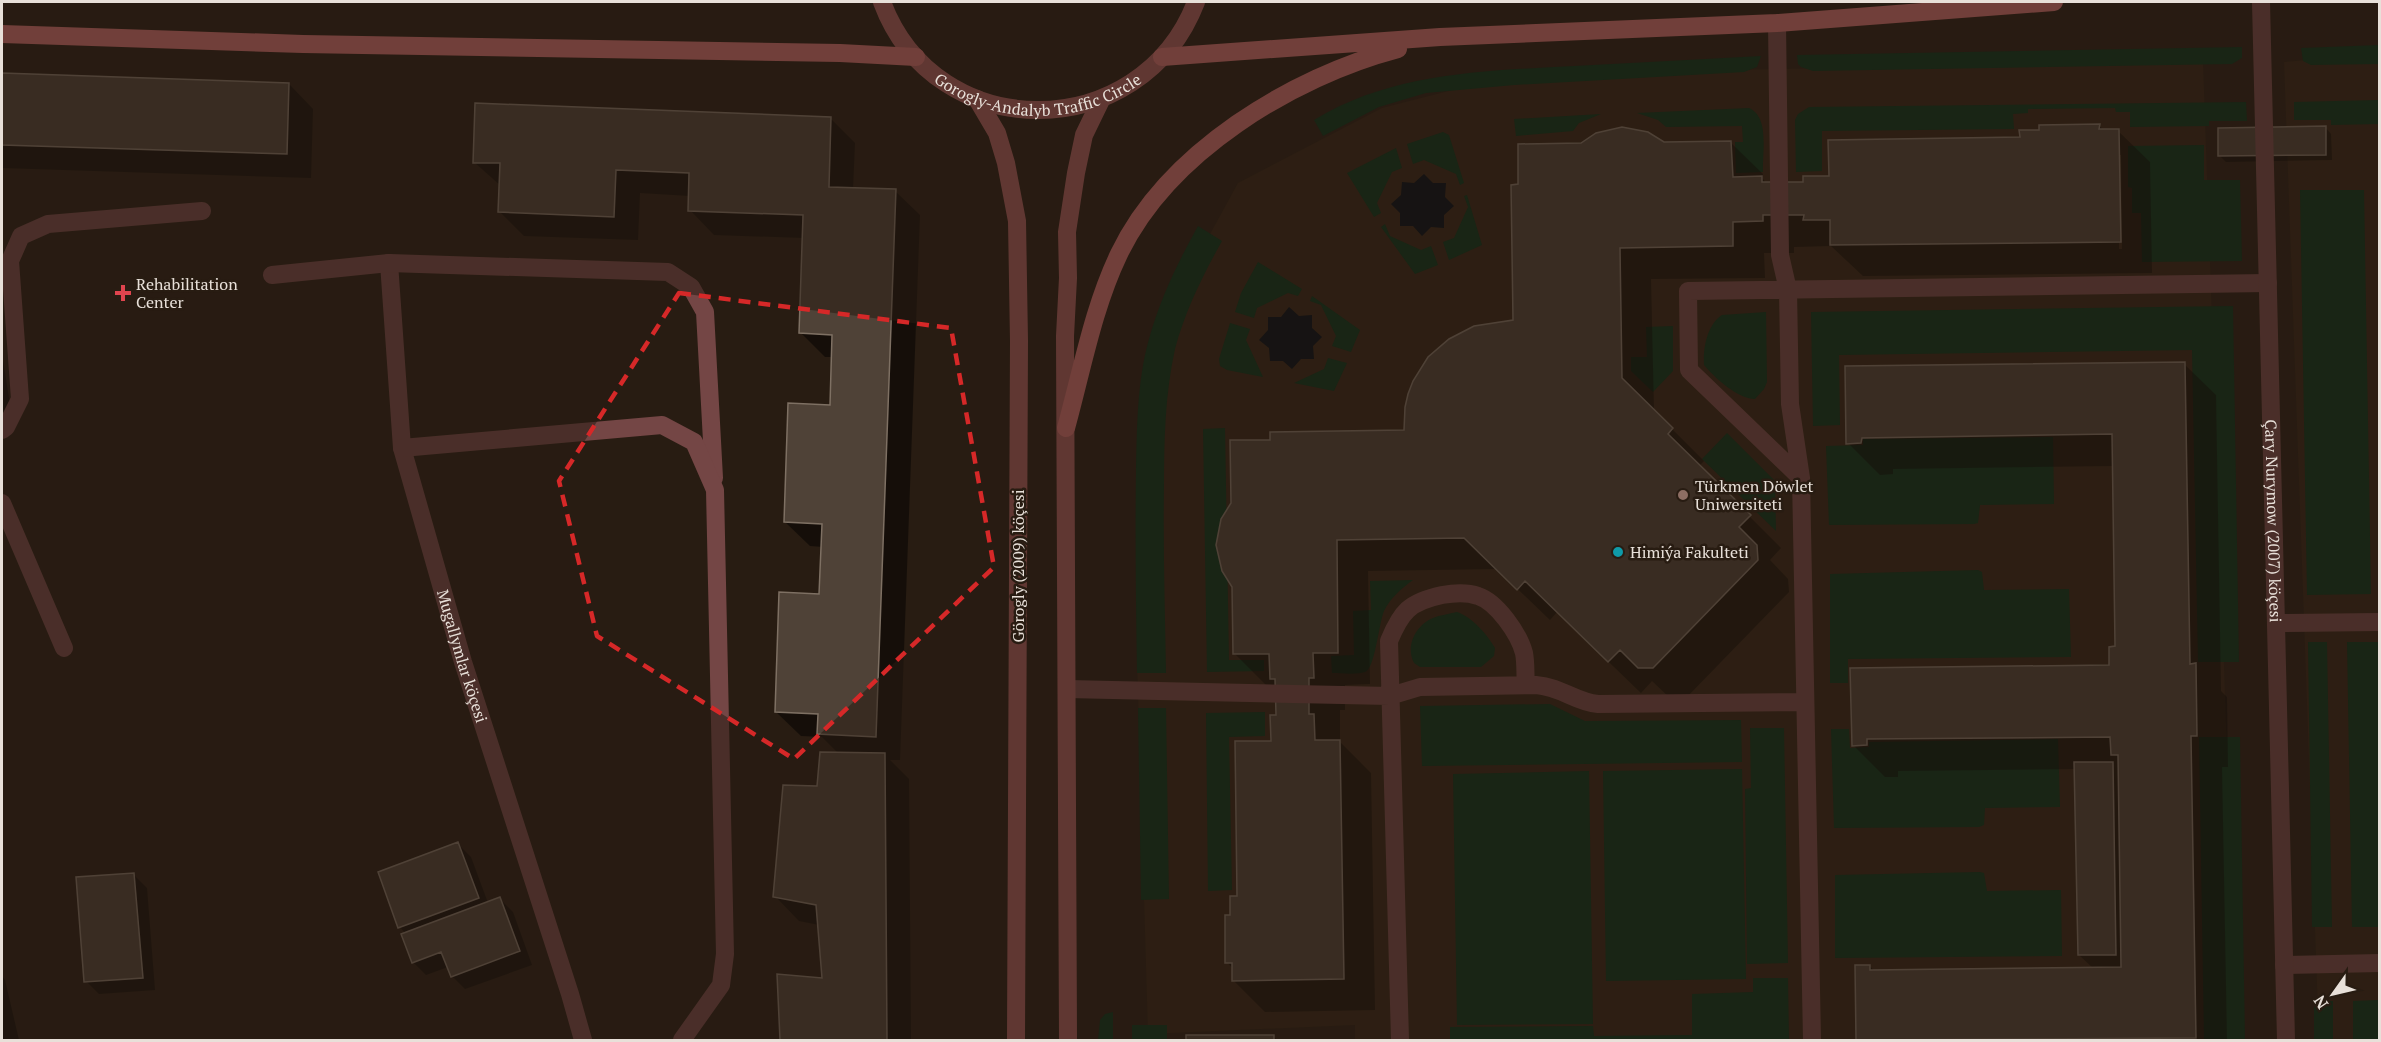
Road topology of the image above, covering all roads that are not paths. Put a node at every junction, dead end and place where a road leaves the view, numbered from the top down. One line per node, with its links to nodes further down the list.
1 (882, 2): 8 (street, Gorogly-Andalyb Traffic Circle)
2 (1196, 2): 9 (street, Gorogly-Andalyb Traffic Circle)
3 (2054, 2): 5 (main road)
4 (2261, 2): 15 (street, Çary Nurymow (2007) köçesi)
5 (1777, 23): 7 (main road); 16 (street)
6 (2, 34): 8 (main road)
7 (1440, 37): 9 (main road); 17 (main road)
8 (916, 57): 10 (street, Gorogly-Andalyb Traffic Circle)
9 (1162, 57): 11 (street, Gorogly-Andalyb Traffic Circle)
10 (977, 99): 11 (street, Gorogly-Andalyb Traffic Circle); 34 (street, Görogly (2009) köçesi)
11 (1101, 99): 17 (street)
12 (202, 211): 18 (street)
13 (389, 263): 14 (street); 19 (street, Mugallymlar köçesi); 21 (street)
14 (272, 275)
15 (2268, 283): 16 (street); 24 (street, Çary Nurymow (2007) köçesi)
16 (1788, 290): 20 (street); 20 (street)
17 (1066, 428): 27 (street)
18 (2, 430)
19 (402, 448): 21 (street); 32 (street, Mugallymlar köçesi)
20 (1801, 478): 29 (street)
21 (715, 490): 33 (street)
22 (2, 503): 25 (street)
23 (2379, 622): 24 (street)
24 (2276, 623): 31 (street, Çary Nurymow (2007) köçesi)
25 (64, 648)
26 (1526, 685): 28 (street); 28 (street); 29 (street)
27 (1067, 689): 28 (street); 35 (street)
28 (1390, 696): 36 (street)
29 (1805, 702): 37 (street)
30 (2379, 963): 31 (street)
31 (2284, 965): 38 (street, Çary Nurymow (2007) köçesi)
32 (583, 1041)
33 (682, 1041)
34 (1016, 1041)
35 (1068, 1041)
36 (1400, 1041)
37 (1812, 1041)
38 (2286, 1041)

